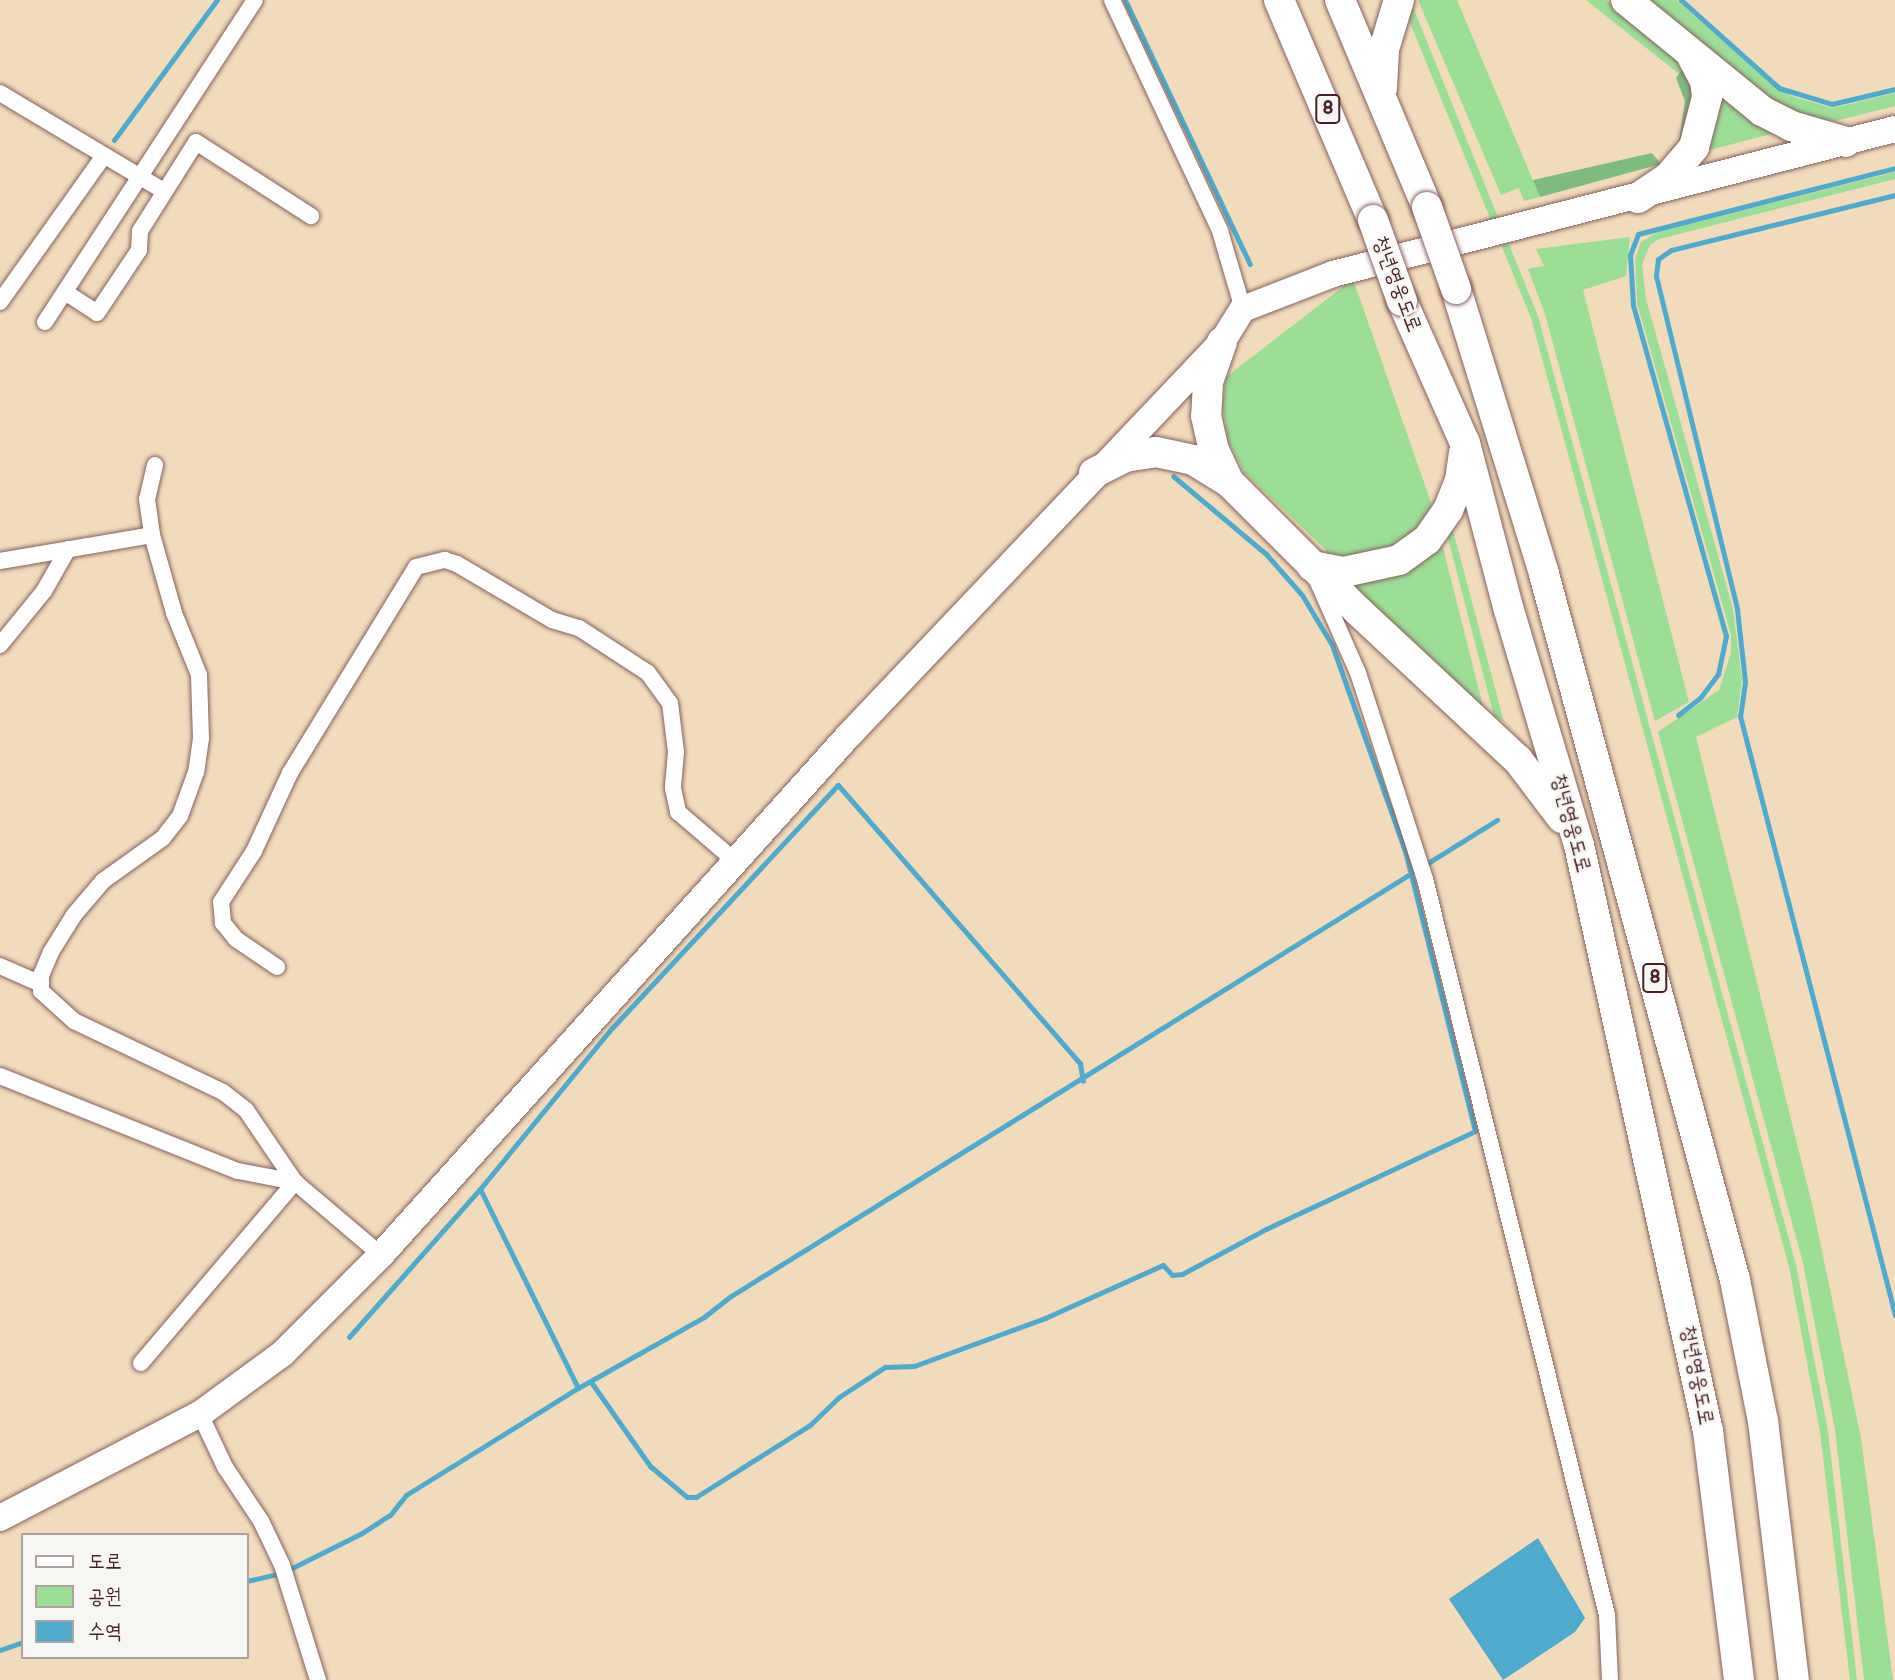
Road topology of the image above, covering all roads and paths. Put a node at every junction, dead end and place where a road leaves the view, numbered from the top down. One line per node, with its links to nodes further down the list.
1 (255, 0): 13 (street)
2 (1112, 0): 19 (street)
3 (1279, 0): 22 (highway, 청년영웅도로 / 8, bridge)
4 (1340, 0): 8 (highway, 청년영웅도로 / 8)
5 (1399, 0): 8 (highway)
6 (1626, 0): 7 (highway)
7 (1690, 52): 11 (highway); 15 (highway)
8 (1381, 92): 45 (highway, 청년영웅도로 / 8, bridge)
9 (0, 93): 12 (street)
10 (1895, 129): 11 (main road)
11 (1846, 142): 15 (main road)
12 (103, 157): 13 (street); 18 (street)
13 (137, 176): 14 (street); 17 (street)
14 (164, 191): 16 (street); 17 (street)
15 (1638, 198): 19 (main road)
16 (311, 216)
17 (65, 292): 20 (street)
18 (0, 302)
19 (1243, 309): 21 (main road)
20 (45, 322)
21 (1222, 342): 24 (main road); 25 (highway)
22 (1465, 443): 29 (highway); 31 (highway, 청년영웅도로 / 8)
23 (155, 466): 26 (street)
24 (1094, 473): 25 (highway); 32 (main road)
25 (1229, 482): 29 (highway)
26 (152, 535): 27 (street); 35 (street)
27 (68, 549): 28 (street); 30 (street)
28 (0, 561)
29 (1312, 566): 31 (highway); 43 (street)
30 (0, 645)
31 (1579, 845): 44 (highway, 청년영웅도로 / 8)
32 (735, 861): 34 (street); 38 (main road)
33 (0, 966): 35 (street)
34 (277, 967)
35 (41, 984): 37 (street)
36 (0, 1076): 37 (street)
37 (295, 1182): 38 (street); 39 (street)
38 (381, 1255): 40 (main road)
39 (141, 1363)
40 (200, 1414): 41 (main road); 42 (street)
41 (0, 1518)
42 (318, 1680)
43 (1610, 1680)
44 (1739, 1680)
45 (1794, 1680)

